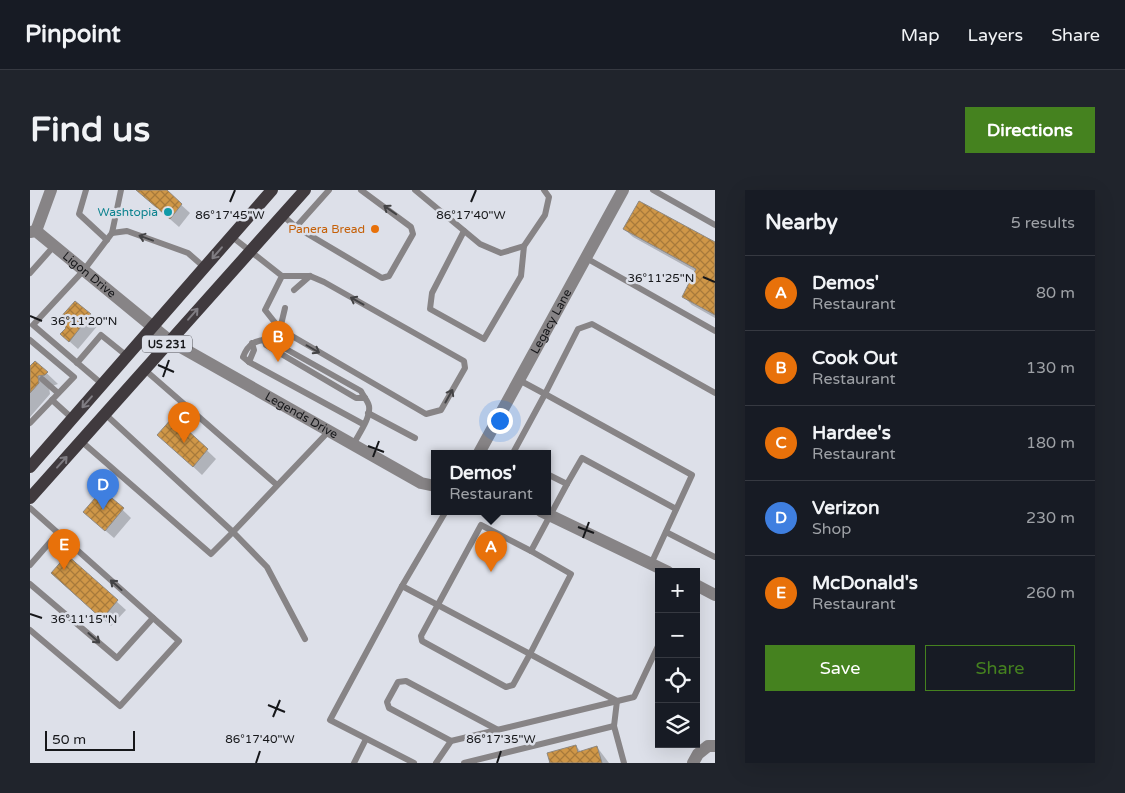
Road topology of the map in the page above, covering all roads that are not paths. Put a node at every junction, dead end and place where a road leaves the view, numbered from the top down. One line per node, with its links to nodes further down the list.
1 (50, 190): 15 (street)
2 (86, 190): 19 (lane)
3 (121, 190): 17 (lane)
4 (272, 190): 18 (main road, US 231)
5 (305, 190): 12 (main road, US 231)
6 (329, 190): 14 (lane)
7 (361, 190): 14 (lane, one-way to 7)
8 (415, 190): 16 (lane)
9 (544, 190): 21 (lane)
10 (623, 190): 23 (street, Legacy Lane)
11 (653, 190): 13 (lane)
12 (282, 215): 14 (lane); 22 (main road, US 231)
13 (715, 225)
14 (296, 227)
15 (33, 231): 20 (street, Ligon Drive)
16 (464, 231): 21 (lane); 21 (lane)
17 (112, 233): 19 (lane); 24 (lane, one-way to 17)
18 (231, 236): 22 (lane); 24 (main road, US 231, one-way to 24)
19 (107, 240): 25 (lane)
20 (54, 246): 25 (street, Ligon Drive); 26 (lane)
21 (524, 246)
22 (249, 251): 27 (lane); 35 (main road, US 231, one-way to 22)
23 (586, 258): 34 (lane); 41 (street, Legacy Lane)
24 (204, 267): 31 (main road, US 231)
25 (84, 270): 31 (street, Ligon Drive); 32 (lane)
26 (30, 272)
27 (282, 276): 28 (lane); 33 (lane)
28 (310, 276): 29 (lane); 33 (lane, one-way to 28)
29 (294, 290)
30 (285, 308): 33 (lane)
31 (152, 326): 35 (street, Ligon Drive); 37 (main road, US 231)
32 (32, 327): 38 (lane)
33 (280, 329)
34 (715, 331)
35 (170, 341): 39 (main road, US 231); 52 (street, Legends Drive)
36 (32, 344): 43 (lane)
37 (127, 356): 38 (lane); 42 (main road, US 231)
38 (77, 363): 42 (lane)
39 (145, 370): 47 (main road, US 231); 62 (lane)
40 (42, 379): 43 (lane)
41 (519, 380): 45 (lane); 56 (street, Legacy Lane)
42 (102, 384): 49 (main road, US 231, one-way to 49)
43 (58, 393): 46 (lane)
44 (715, 393): 45 (lane)
45 (544, 394): 57 (lane); 66 (lane)
46 (52, 400): 49 (lane); 50 (lane)
47 (104, 414): 54 (main road, US 231); 70 (lane)
48 (368, 414): 51 (lane); 51 (lane); 53 (lane)
49 (73, 419): 58 (main road, US 231)
50 (30, 423)
51 (364, 424): 55 (lane)
52 (329, 431): 55 (street, Legends Drive); 62 (lane)
53 (415, 438)
54 (81, 441): 63 (main road, US 231, one-way to 54); 70 (lane)
55 (353, 445): 61 (street, Legends Drive)
56 (481, 450)
57 (515, 450)
58 (32, 460)
59 (551, 476): 60 (lane)
60 (567, 484): 64 (lane); 66 (lane)
61 (431, 485)
62 (277, 486): 70 (lane)
63 (30, 498)
64 (551, 506)
65 (30, 508): 72 (lane)
66 (676, 509): 71 (lane)
67 (444, 515): 79 (lane)
68 (545, 515): 73 (lane)
69 (550, 515): 75 (street)
70 (233, 532): 85 (lane)
71 (666, 532): 74 (lane); 75 (lane)
72 (58, 533): 76 (lane); 83 (lane, one-way to 72)
73 (531, 551): 82 (lane); 87 (lane)
74 (715, 557)
75 (652, 564): 77 (street)
76 (30, 565)
77 (660, 568)
78 (30, 584): 83 (lane, one-way to 83)
79 (402, 586): 82 (lane); 91 (lane)
80 (700, 588): 81 (street)
81 (715, 594)
82 (436, 604): 87 (lane); 87 (lane)
83 (153, 618): 84 (lane)
84 (30, 630)
85 (305, 638)
86 (655, 652): 88 (lane)
87 (530, 654): 88 (lane)
88 (617, 701): 89 (lane); 90 (lane)
89 (614, 726): 97 (lane); 98 (lane)
90 (498, 730): 92 (lane); 92 (lane)
91 (366, 739): 94 (lane); 95 (lane)
92 (451, 741): 96 (lane)
93 (715, 746): 99 (street)
94 (354, 763)
95 (414, 763)
96 (436, 763)
97 (464, 763)
98 (624, 763)
99 (693, 763)

